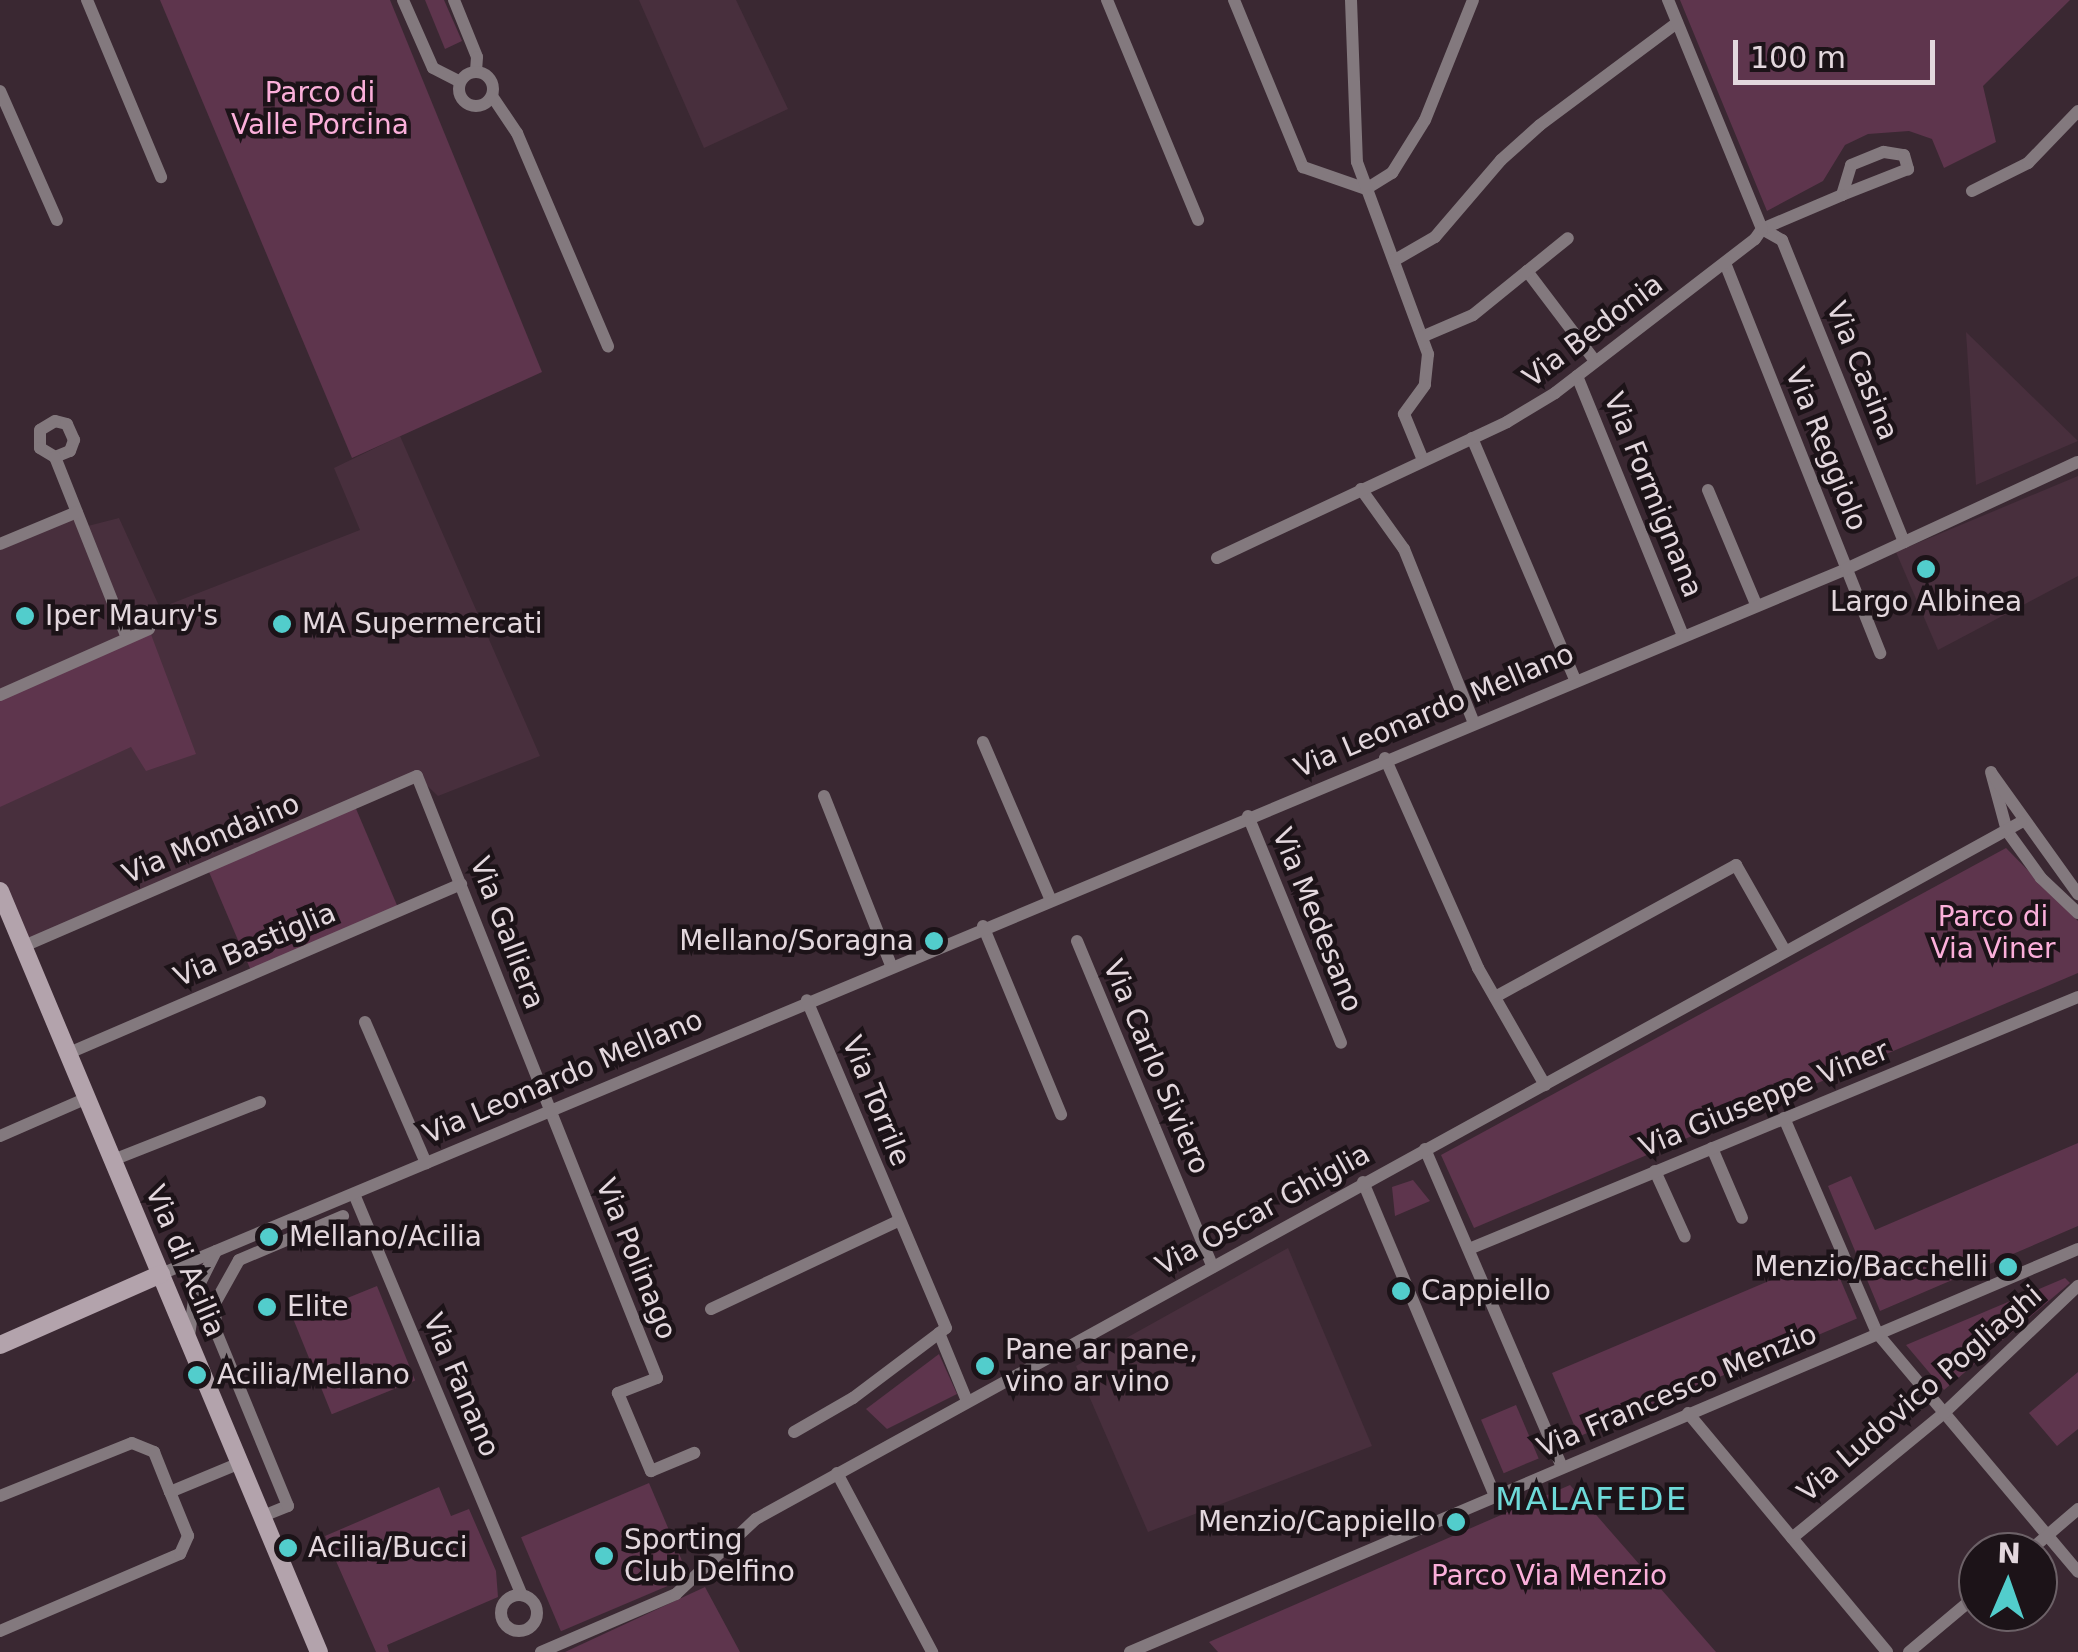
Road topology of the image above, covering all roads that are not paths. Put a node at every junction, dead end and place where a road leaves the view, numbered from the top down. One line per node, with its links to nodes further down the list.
1 (87, 0): 15 (street)
2 (404, 0): 11 (street)
3 (454, 0): 10 (street)
4 (1107, 0): 20 (street)
5 (1234, 0): 16 (street)
6 (1351, 0): 16 (street)
7 (1474, 0): 16 (street)
8 (1668, 0): 9 (street)
9 (1677, 23): 21 (street); 23 (street)
10 (476, 71): 11 (street); 13 (street)
11 (460, 82): 13 (street)
12 (0, 91): 19 (street)
13 (492, 96): 27 (street)
14 (2078, 110): 17 (street)
15 (161, 177)
16 (1366, 190): 23 (street)
17 (1972, 191)
18 (1842, 195): 18 (street); 21 (street)
19 (57, 220)
20 (1198, 220)
21 (1762, 228): 24 (street, Via Bedonia); 37 (street, Via Casina)
22 (1568, 238): 25 (street)
23 (1395, 260): 26 (street)
24 (1725, 263): 28 (street, Via Bedonia); 40 (street, Via Reggiolo)
25 (1527, 271): 26 (street); 28 (street)
26 (1424, 336): 32 (street)
27 (608, 346)
28 (1595, 362): 29 (street, Via Bedonia)
29 (1577, 376): 30 (street, Via Bedonia); 43 (street, Via Formignana)
30 (1472, 438): 32 (street, Via Bedonia); 46 (street)
31 (54, 457): 36 (street)
32 (1423, 460): 34 (street, Via Bedonia)
33 (2078, 462): 37 (street, Via Leonardo Mellano)
34 (1361, 489): 39 (street, Via Bedonia); 48 (street)
35 (1708, 490): 41 (street)
36 (77, 512): 38 (street); 44 (street)
37 (1904, 542): 40 (street, Via Leonardo Mellano)
38 (0, 544)
39 (1217, 558)
40 (1846, 568): 41 (street, Via Leonardo Mellano); 45 (street, Via Reggiolo)
41 (1756, 604): 43 (street, Via Leonardo Mellano)
42 (149, 629): 44 (street)
43 (1682, 633): 46 (street, Via Leonardo Mellano)
44 (127, 638): 47 (street)
45 (1880, 654)
46 (1575, 679): 48 (street, Via Leonardo Mellano)
47 (0, 695)
48 (1473, 721): 50 (street, Via Leonardo Mellano)
49 (983, 742): 58 (street)
50 (1384, 758): 53 (street, Via Leonardo Mellano); 67 (street)
51 (418, 776): 56 (street, Via Galliera); 63 (street, Via Mondaino)
52 (824, 796): 65 (street)
53 (1248, 816): 58 (street, Via Leonardo Mellano); 70 (street, Via Medesano)
54 (2021, 822): 55 (street, Via Oscar Ghiglia); 55 (street); 57 (street)
55 (2007, 831): 60 (street); 64 (street, Via Oscar Ghiglia)
56 (462, 884): 71 (street, Via Bastiglia); 75 (street, Via Galliera)
57 (2078, 894)
58 (1050, 898): 61 (street, Via Leonardo Mellano)
59 (2, 904): 63 (street, Via di Acilia)
60 (2078, 912)
61 (984, 926): 65 (street, Via Leonardo Mellano); 76 (street)
62 (1077, 941): 95 (street, Via Carlo Siviero)
63 (24, 946): 71 (street, Via di Acilia)
64 (1785, 952): 67 (street); 72 (street, Via Oscar Ghiglia)
65 (891, 965): 68 (street, Via Leonardo Mellano)
66 (2078, 997): 77 (street, Via Giuseppe Viner)
67 (1495, 998): 72 (street)
68 (807, 1000): 75 (street, Via Leonardo Mellano); 88 (street, Via Torrile)
69 (365, 1022): 82 (street)
70 (1341, 1043)
71 (69, 1053): 73 (street, Via di Acilia)
72 (1544, 1085): 80 (street, Via Oscar Ghiglia)
73 (87, 1098): 78 (street); 81 (street, Via di Acilia)
74 (260, 1102): 81 (street)
75 (549, 1110): 82 (street, Via Leonardo Mellano); 107 (street, Via Polinago)
76 (1062, 1114)
77 (1784, 1118): 79 (street, Via Giuseppe Viner); 100 (street)
78 (0, 1136)
79 (1712, 1148): 83 (street, Via Giuseppe Viner); 87 (street)
80 (1425, 1149): 84 (street, Via Oscar Ghiglia); 92 (street)
81 (113, 1160): 96 (street, Via di Acilia)
82 (426, 1163): 85 (street, Via Leonardo Mellano)
83 (1655, 1171): 91 (street); 92 (street, Via Giuseppe Viner)
84 (1363, 1182): 95 (street, Via Oscar Ghiglia); 113 (street)
85 (354, 1194): 89 (street, Via Leonardo Mellano); 121 (street, Via Fanano)
86 (343, 1216): 90 (street)
87 (1742, 1218)
88 (898, 1221): 98 (street); 99 (street, Via Torrile)
89 (286, 1222): 90 (street); 93 (street, Via Leonardo Mellano)
90 (292, 1238): 115 (street)
91 (1685, 1238)
92 (1469, 1249): 109 (street)
93 (216, 1251): 96 (street, Via Leonardo Mellano); 101 (street)
94 (2075, 1255): 100 (street, Via Francesco Menzio)
95 (1213, 1266): 103 (street, Via Oscar Ghiglia)
96 (162, 1274): 101 (street, Via di Acilia); 102 (street)
97 (2078, 1286): 104 (street, Via Ludovico Pogliaghi)
98 (711, 1309)
99 (940, 1333): 103 (street, Via Torrile); 106 (street)
100 (1877, 1333): 104 (street); 105 (street, Via Francesco Menzio)
101 (189, 1338): 108 (street, Via di Acilia)
102 (0, 1344)
103 (967, 1402): 110 (street, Via Oscar Ghiglia)
104 (1944, 1413): 116 (street); 118 (street, Via Ludovico Pogliaghi)
105 (1688, 1414): 109 (street, Via Francesco Menzio); 118 (street)
106 (794, 1432)
107 (694, 1454)
108 (240, 1463): 111 (street); 115 (street, Via di Acilia)
109 (1562, 1467): 113 (street, Via Francesco Menzio)
110 (836, 1473): 125 (street, Via Oscar Ghiglia); 126 (street)
111 (170, 1492): 112 (street); 123 (street)
112 (0, 1496)
113 (1496, 1496): 127 (street, Via Francesco Menzio)
114 (2078, 1509): 117 (street)
115 (263, 1516): 124 (street, Via di Acilia)
116 (2044, 1532)
117 (2052, 1532)
118 (1792, 1538): 128 (street)
119 (2058, 1549): 120 (street)
120 (2078, 1572)
121 (522, 1595)
122 (1958, 1611): 129 (street)
123 (0, 1631)
124 (319, 1652)
125 (540, 1652)
126 (932, 1652)
127 (1130, 1652)
128 (1888, 1652)
129 (1909, 1652)

